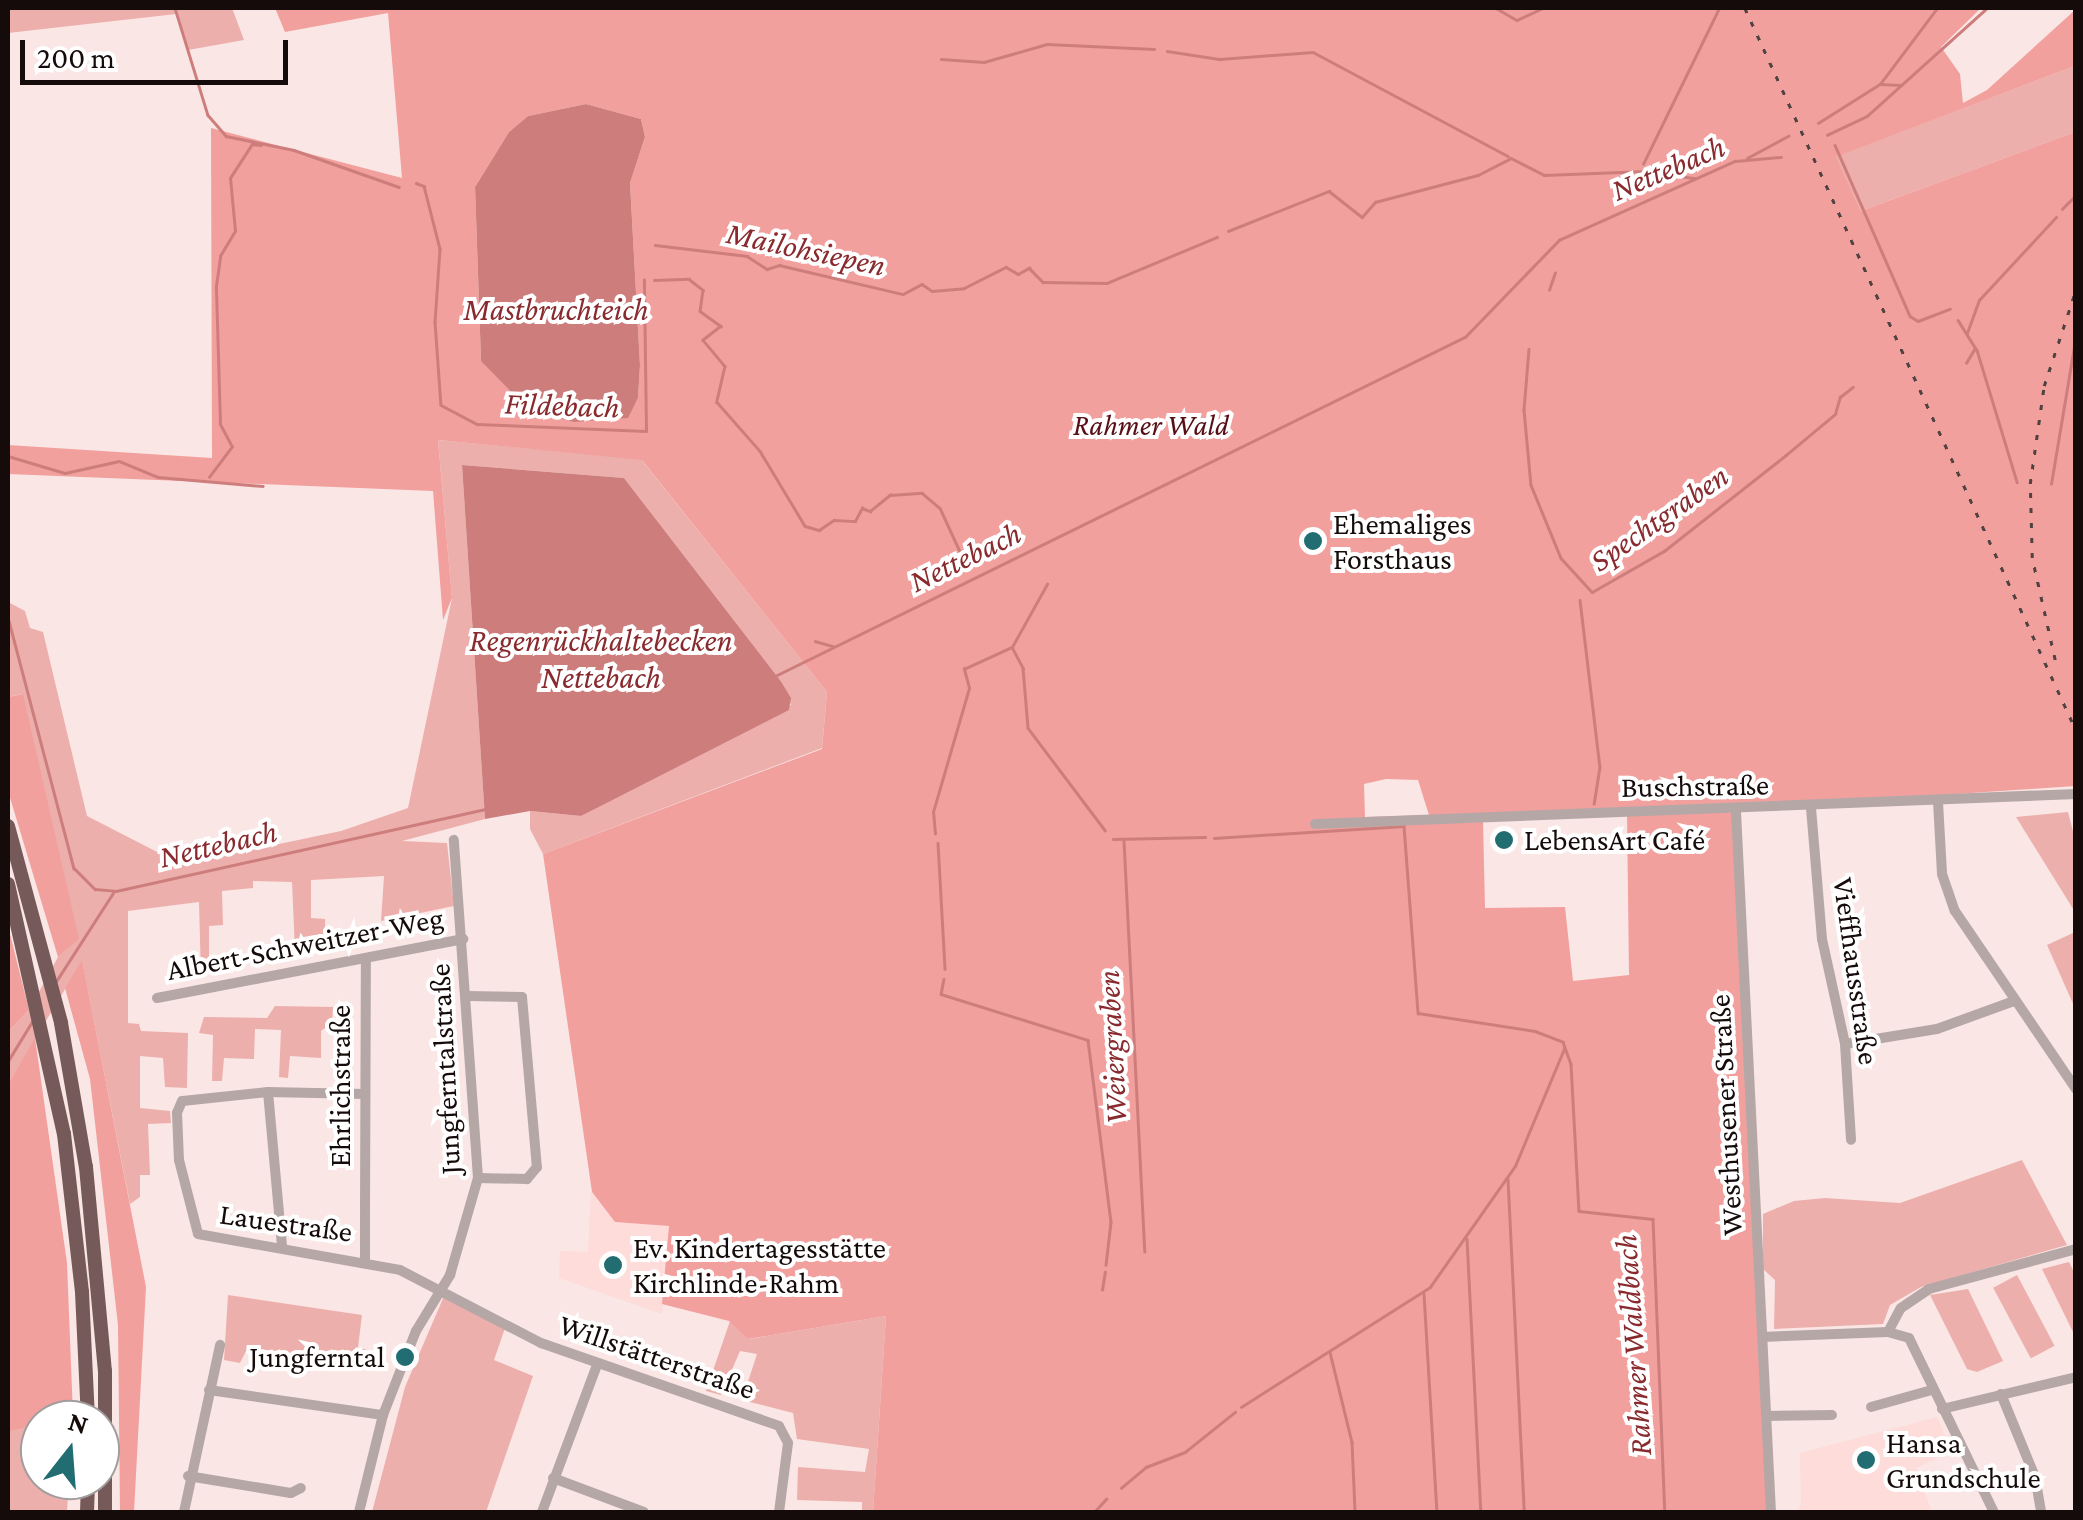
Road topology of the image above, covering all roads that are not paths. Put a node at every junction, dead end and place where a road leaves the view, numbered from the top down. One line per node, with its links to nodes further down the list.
1 (2076, 794): 2 (street, Buschstraße)
2 (1938, 802): 3 (street, Buschstraße); 13 (street)
3 (1812, 808): 4 (street, Buschstraße); 14 (street, Vieffhausstraße)
4 (1736, 812): 5 (street, Buschstraße); 26 (street, Westhusener Straße)
5 (1315, 824)
6 (8, 826): 43 (highway)
7 (454, 840): 9 (street, Jungferntalstraße)
8 (8, 884): 34 (highway)
9 (463, 938): 10 (street, Albert-Schweitzer-Weg); 11 (street, Jungferntalstraße)
10 (366, 962): 12 (street, Albert-Schweitzer-Weg); 17 (street, Ehrlichstraße)
11 (468, 996): 19 (street, Jungferntalstraße); 19 (street)
12 (157, 998)
13 (2014, 1001): 14 (street); 15 (street)
14 (1845, 1044): 18 (street, Vieffhausstraße)
15 (2076, 1090)
16 (268, 1092): 17 (street, Lauestraße); 20 (street); 20 (street, Lauestraße)
17 (364, 1094): 22 (street, Ehrlichstraße)
18 (1852, 1140)
19 (478, 1178): 23 (street, Jungferntalstraße)
20 (282, 1246): 22 (street, Lauestraße)
21 (2076, 1249): 24 (street)
22 (365, 1260): 23 (street, Lauestraße)
23 (441, 1289): 29 (street, Willstätterstraße); 37 (street, Jungferntalstraße)
24 (1897, 1312): 25 (street); 27 (street)
25 (1888, 1332): 26 (street); 27 (street)
26 (1762, 1336): 39 (street, Westhusener Straße)
27 (1909, 1338): 32 (street)
28 (220, 1345): 31 (street)
29 (597, 1365): 41 (street); 48 (street, Willstätterstraße)
30 (2076, 1377): 33 (street)
31 (210, 1390): 37 (street); 40 (street)
32 (1932, 1390): 35 (street); 36 (street)
33 (2001, 1394): 36 (street); 51 (street)
34 (87, 1400)
35 (1871, 1407)
36 (1942, 1410): 50 (street)
37 (384, 1415): 45 (street, Jungferntalstraße)
38 (1832, 1415): 39 (street)
39 (1767, 1416): 49 (street, Westhusener Straße)
40 (188, 1476): 42 (street); 44 (street)
41 (553, 1478): 46 (street); 47 (street)
42 (301, 1488)
43 (105, 1512)
44 (184, 1512)
45 (358, 1512)
46 (542, 1512)
47 (644, 1512)
48 (779, 1512)
49 (1771, 1512)
50 (1994, 1512)
51 (2041, 1512)

